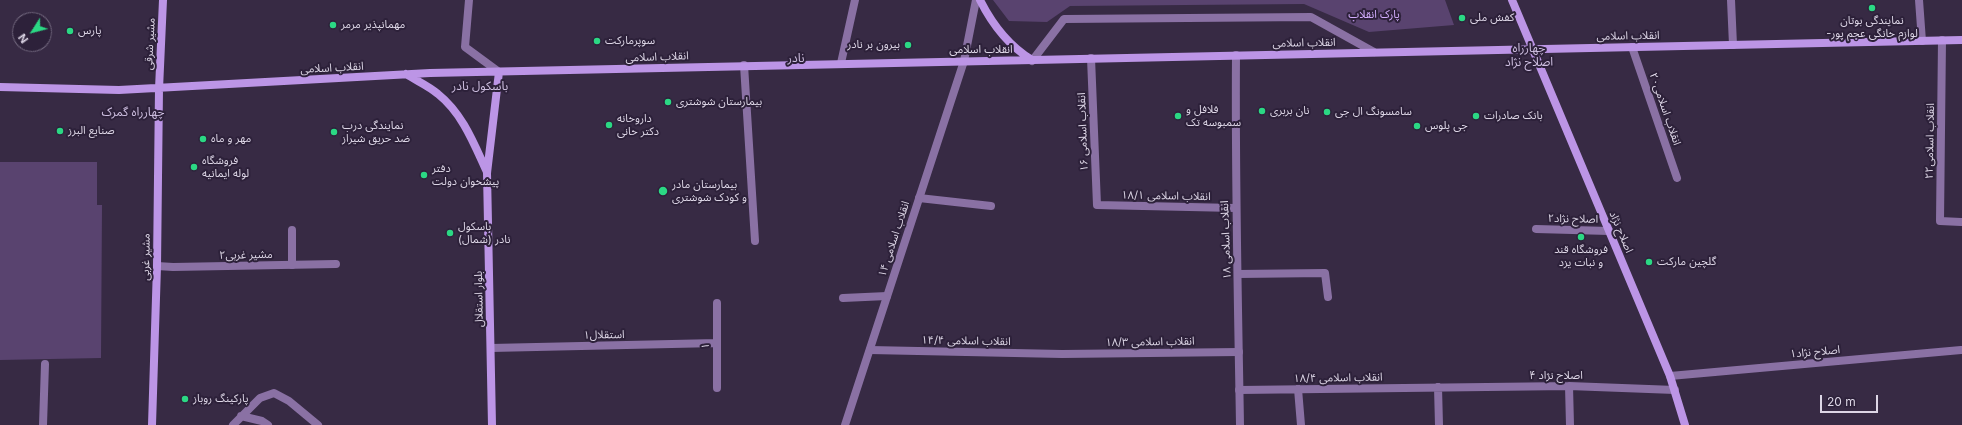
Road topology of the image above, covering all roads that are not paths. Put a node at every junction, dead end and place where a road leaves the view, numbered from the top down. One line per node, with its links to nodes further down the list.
1 (163, 0): 25 (main road, مشیر شرقی)
2 (469, 0): 22 (street)
3 (855, 0): 20 (street)
4 (976, 0): 18 (street, ۱۴ انقلاب اسلامی)
5 (980, 0): 19 (main road)
6 (1512, 0): 14 (main road, اصلاح نژاد)
7 (1731, 0): 12 (street)
8 (1919, 0): 11 (street)
9 (1942, 40): 10 (main road, انقلاب اسلامی); 11 (main road, انقلاب اسلامی); 32 (street, انقلاب اسلامی۲۲)
10 (1962, 40)
11 (1922, 41): 12 (main road, انقلاب اسلامی)
12 (1733, 45): 13 (main road, انقلاب اسلامی)
13 (1632, 47): 14 (main road, انقلاب اسلامی); 27 (street, انقلاب اسلامی۲۰)
14 (1531, 49): 15 (main road, انقلاب اسلامی); 35 (main road, اصلاح نژاد)
15 (1374, 52): 16 (main road, انقلاب اسلامی); 19 (street)
16 (1236, 55): 17 (main road, انقلاب اسلامی); 31 (street, ۱۸ انقلاب اسلامی)
17 (1091, 58): 19 (main road, انقلاب اسلامی); 29 (street, ۱۶ انقلاب اسلامی)
18 (964, 61): 19 (main road, انقلاب اسلامی); 20 (main road, انقلاب اسلامی); 28 (street, ۱۴ انقلاب اسلامی)
19 (1032, 61)
20 (841, 63): 21 (main road, انقلاب اسلامی)
21 (744, 65): 22 (main road, انقلاب اسلامی); 36 (street)
22 (500, 72): 23 (main road, انقلاب اسلامی); 26 (main road, بلوار استقلال)
23 (406, 74): 25 (main road, انقلاب اسلامی); 26 (main road)
24 (0, 87): 25 (main road, انقلاب اسلامی)
25 (159, 89): 39 (main road, مشیر غربی)
26 (487, 173): 46 (main road, بلوار استقلال)
27 (1677, 178)
28 (919, 198): 30 (street); 41 (street, ۱۴ انقلاب اسلامی)
29 (1096, 205): 31 (street, ۱۸/۱ انقلاب اسلامی)
30 (991, 206)
31 (1235, 208): 40 (street, ۱۸ انقلاب اسلامی)
32 (1961, 222)
33 (1536, 229): 35 (street, اصلاح نژاد۲)
34 (292, 230): 38 (street)
35 (1609, 231): 52 (main road, اصلاح نژاد)
36 (755, 241)
37 (336, 264): 38 (street, ۲مشیر غربی)
38 (292, 265): 39 (street, ۲مشیر غربی)
39 (157, 266): 61 (main road, مشیر غربی)
40 (1238, 274): 42 (street); 49 (street, ۱۸ انقلاب اسلامی)
41 (887, 296): 43 (street); 47 (street, ۱۴ انقلاب اسلامی)
42 (1328, 296)
43 (842, 298)
44 (717, 304): 45 (street, ۱)
45 (717, 343): 46 (street, استقلال۱); 55 (street, ۱)
46 (491, 348): 65 (main road, بلوار استقلال)
47 (870, 350): 50 (street, ۱۴/۴ انقلاب اسلامی); 66 (street, ۱۴ انقلاب اسلامی)
48 (1961, 350): 52 (street, اصلاح نژاد۱)
49 (1239, 352): 50 (street, ۱۸/۳ انقلاب اسلامی); 57 (street, ۱۸ انقلاب اسلامی)
50 (1062, 354)
51 (45, 364): 60 (street)
52 (1670, 376): 58 (main road, اصلاح نژاد)
53 (1570, 386): 54 (street, ۴ اصلاح نژاد); 58 (street, ۴ اصلاح نژاد); 70 (street)
54 (1438, 387): 56 (street, ۱۸/۴ انقلاب اسلامی); 69 (street)
55 (717, 388)
56 (1298, 389): 57 (street, ۱۸/۴ انقلاب اسلامی); 68 (street)
57 (1239, 390): 67 (street, ۱۸ انقلاب اسلامی)
58 (1675, 390): 71 (main road, اصلاح نژاد)
59 (241, 416): 62 (street); 63 (street); 64 (street)
60 (43, 425)
61 (152, 425)
62 (233, 425)
63 (268, 425)
64 (318, 425)
65 (492, 425)
66 (845, 425)
67 (1240, 425)
68 (1301, 425)
69 (1439, 425)
70 (1570, 425)
71 (1685, 425)

